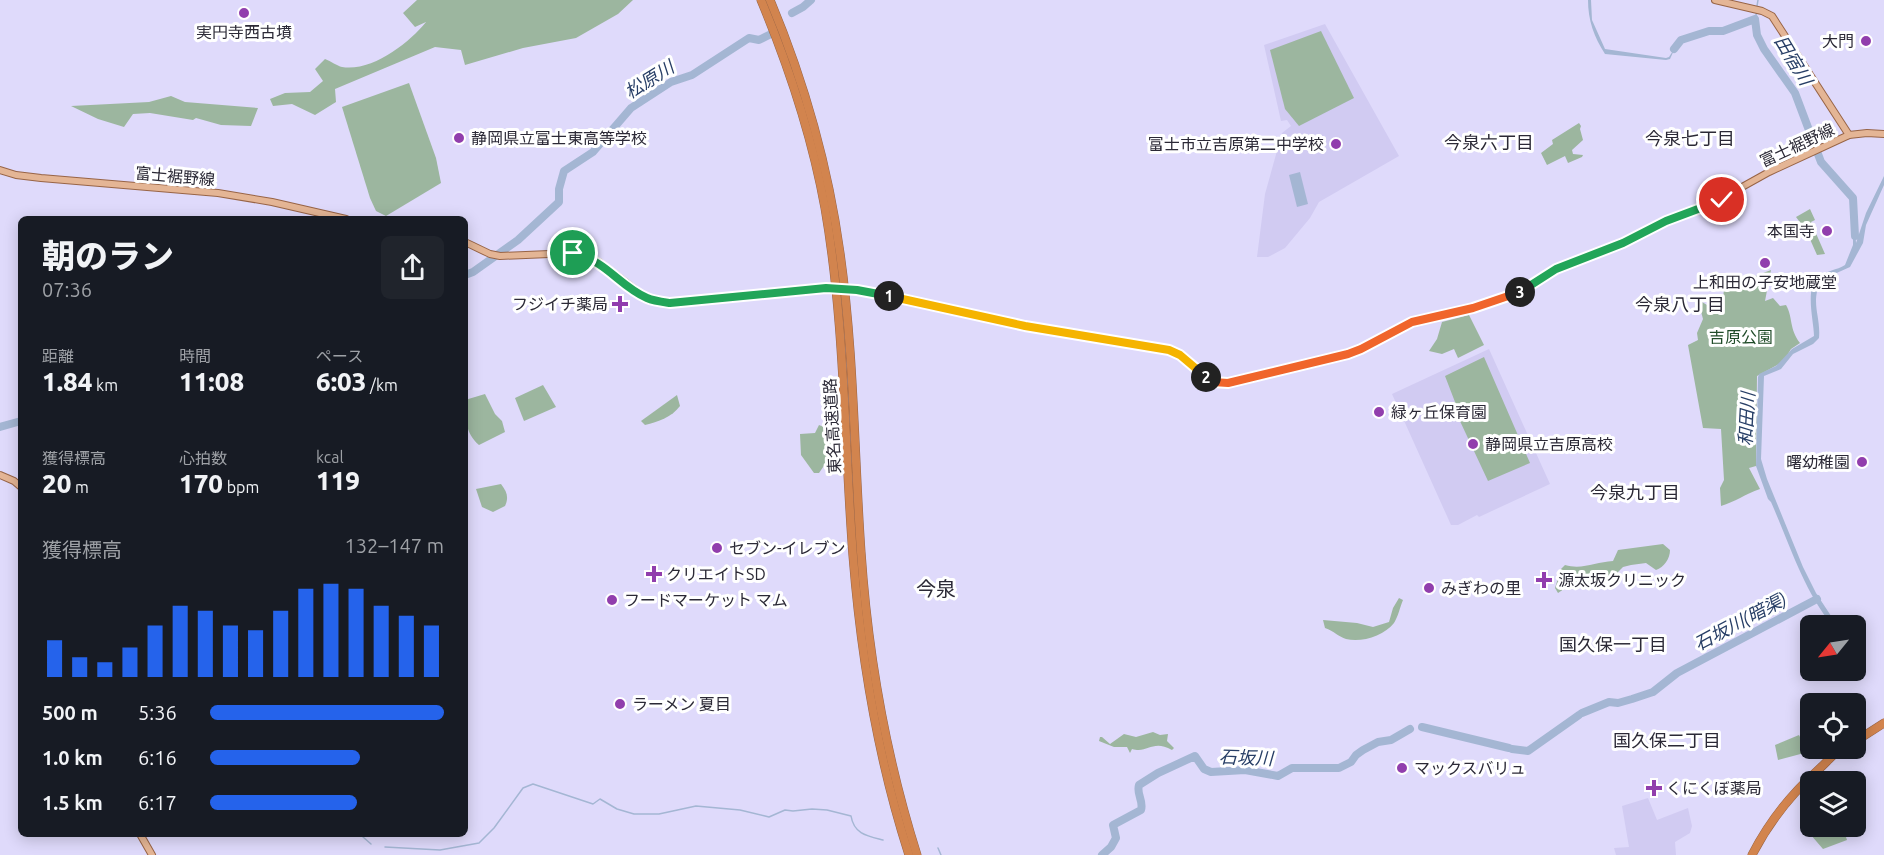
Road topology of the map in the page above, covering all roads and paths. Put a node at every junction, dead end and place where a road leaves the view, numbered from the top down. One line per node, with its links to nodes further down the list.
1 (761, 0): 16 (highway, 東名高速道路)
2 (770, 0): 17 (highway, 東名高速道路)
3 (1715, 0): 5 (main road)
4 (1884, 134): 5 (main road)
5 (1849, 135): 8 (main road, 富士裾野線, bridge)
6 (0, 170): 7 (main road, 富士裾野線)
7 (333, 216)
8 (468, 243)
9 (0, 476): 10 (main road)
10 (18, 485)
11 (1884, 723): 12 (highway)
12 (1866, 735)
13 (1830, 759): 18 (highway)
14 (142, 837): 15 (main road)
15 (152, 855)
16 (909, 855)
17 (917, 855)
18 (1752, 855)

